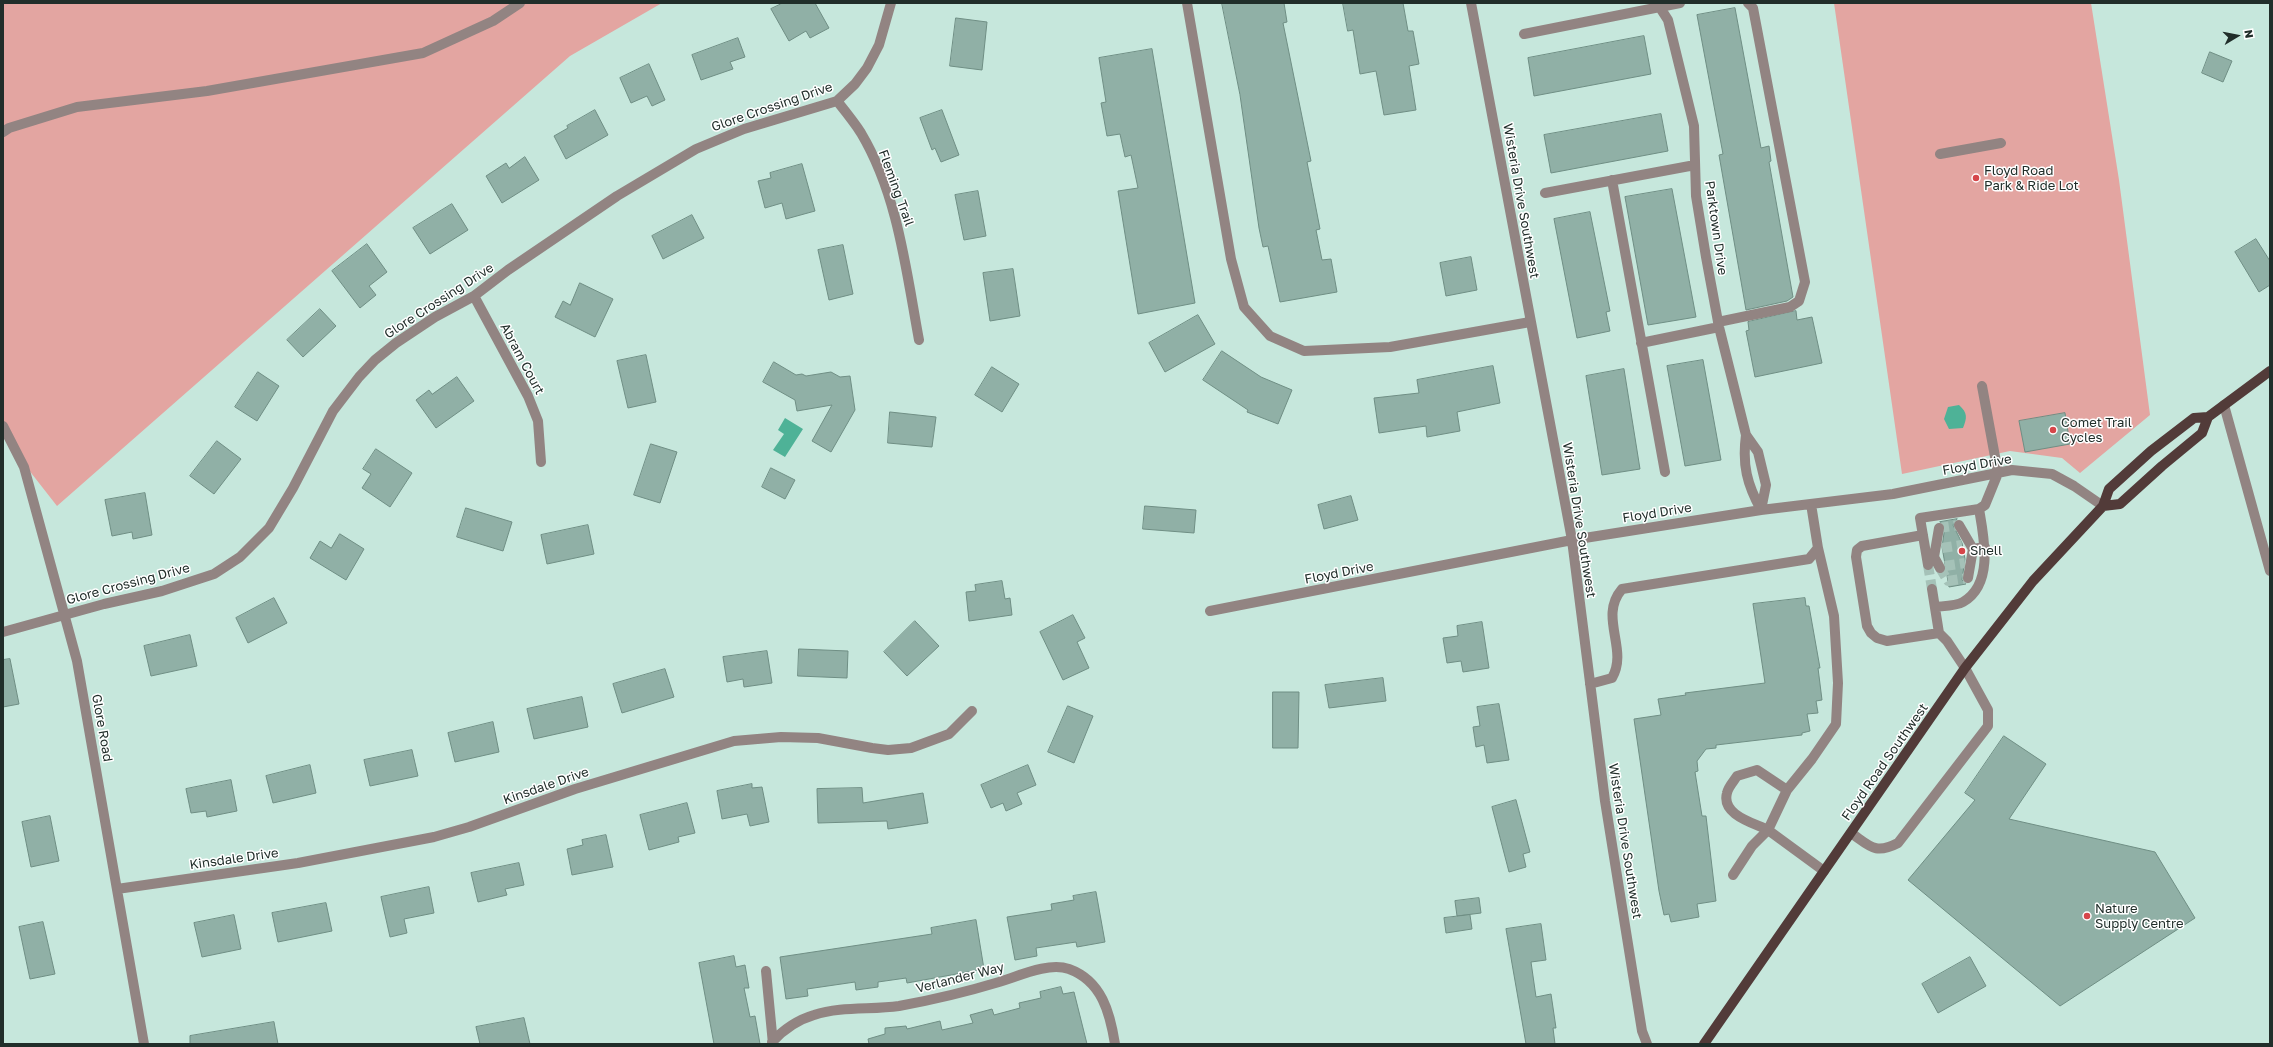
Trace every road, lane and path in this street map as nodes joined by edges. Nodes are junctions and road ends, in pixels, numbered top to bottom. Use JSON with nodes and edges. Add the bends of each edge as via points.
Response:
{"nodes":[{"id":1,"x":520,"y":3,"type":"edge"},
{"id":2,"x":892,"y":3,"type":"edge"},
{"id":3,"x":1186,"y":3,"type":"edge"},
{"id":4,"x":1471,"y":3,"type":"edge"},
{"id":5,"x":1680,"y":3,"type":"edge"},
{"id":6,"x":1748,"y":3,"type":"edge"},
{"id":7,"x":1658,"y":5,"type":"edge"},
{"id":8,"x":1524,"y":34,"type":"dead end"},
{"id":9,"x":837,"y":101,"type":"junction"},
{"id":10,"x":3,"y":132,"type":"edge"},
{"id":11,"x":2001,"y":143,"type":"dead end"},
{"id":12,"x":1940,"y":154,"type":"dead end"},
{"id":13,"x":1695,"y":165,"type":"junction"},
{"id":14,"x":1612,"y":180,"type":"junction"},
{"id":15,"x":1545,"y":193,"type":"dead end"},
{"id":16,"x":474,"y":296,"type":"junction"},
{"id":17,"x":1530,"y":322,"type":"junction"},
{"id":18,"x":1719,"y":324,"type":"junction"},
{"id":19,"x":919,"y":340,"type":"dead end"},
{"id":20,"x":1642,"y":343,"type":"junction"},
{"id":21,"x":2270,"y":371,"type":"edge"},
{"id":22,"x":1982,"y":386,"type":"dead end"},
{"id":23,"x":2224,"y":404,"type":"junction"},
{"id":24,"x":2208,"y":417,"type":"junction"},
{"id":25,"x":3,"y":426,"type":"edge"},
{"id":26,"x":1746,"y":435,"type":"junction"},
{"id":27,"x":541,"y":462,"type":"dead end"},
{"id":28,"x":1665,"y":472,"type":"dead end"},
{"id":29,"x":1998,"y":473,"type":"junction"},
{"id":30,"x":1811,"y":504,"type":"junction"},
{"id":31,"x":2103,"y":506,"type":"junction"},
{"id":32,"x":1761,"y":510,"type":"junction"},
{"id":33,"x":1979,"y":510,"type":"junction"},
{"id":34,"x":1959,"y":525,"type":"dead end"},
{"id":35,"x":1939,"y":528,"type":"dead end"},
{"id":36,"x":1923,"y":535,"type":"junction"},
{"id":37,"x":1572,"y":540,"type":"junction"},
{"id":38,"x":1962,"y":544,"type":"tunnel mouth"},
{"id":39,"x":1818,"y":548,"type":"junction"},
{"id":40,"x":1942,"y":548,"type":"tunnel mouth"},
{"id":41,"x":1985,"y":548,"type":"junction"},
{"id":42,"x":1973,"y":549,"type":"junction"},
{"id":43,"x":1929,"y":560,"type":"junction"},
{"id":44,"x":1965,"y":563,"type":"dead end"},
{"id":45,"x":1942,"y":567,"type":"tunnel mouth"},
{"id":46,"x":2270,"y":571,"type":"edge"},
{"id":47,"x":1968,"y":578,"type":"dead end"},
{"id":48,"x":1932,"y":588,"type":"tunnel mouth"},
{"id":49,"x":1935,"y":607,"type":"junction"},
{"id":50,"x":1210,"y":611,"type":"dead end"},
{"id":51,"x":63,"y":615,"type":"junction"},
{"id":52,"x":3,"y":632,"type":"edge"},
{"id":53,"x":1939,"y":633,"type":"junction"},
{"id":54,"x":1965,"y":668,"type":"junction"},
{"id":55,"x":1590,"y":684,"type":"junction"},
{"id":56,"x":972,"y":711,"type":"dead end"},
{"id":57,"x":1787,"y":790,"type":"junction"},
{"id":58,"x":1768,"y":830,"type":"junction"},
{"id":59,"x":1851,"y":833,"type":"junction"},
{"id":60,"x":1824,"y":871,"type":"junction"},
{"id":61,"x":1734,"y":875,"type":"dead end"},
{"id":62,"x":117,"y":889,"type":"junction"},
{"id":63,"x":766,"y":971,"type":"dead end"},
{"id":64,"x":773,"y":1043,"type":"edge"},
{"id":65,"x":144,"y":1044,"type":"edge"},
{"id":66,"x":1115,"y":1044,"type":"edge"},
{"id":67,"x":1647,"y":1044,"type":"edge"},
{"id":68,"x":1704,"y":1044,"type":"edge"}],
"edges":[{"from":1,"to":10,"type":"street","via":[[493,22],[423,53],[207,91],[77,107]]},
{"from":2,"to":9,"type":"street","name":"Glore Crossing Drive","via":[[879,45],[867,68]]},
{"from":3,"to":17,"type":"street","via":[[1231,259],[1244,307],[1270,336],[1304,351],[1390,347]]},
{"from":4,"to":17,"type":"street","name":"Wisteria Drive Southwest"},
{"from":5,"to":7,"type":"street"},
{"from":6,"to":18,"type":"street","via":[[1753,8],[1805,282],[1799,302],[1790,307]]},
{"from":7,"to":8,"type":"street"},
{"from":7,"to":13,"type":"street","name":"Parktown Drive","via":[[1668,20],[1694,126]]},
{"from":9,"to":16,"type":"street","name":"Glore Crossing Drive","via":[[751,127],[696,149],[617,196]]},
{"from":9,"to":19,"type":"street","name":"Fleming Trail","via":[[861,133],[898,224]]},
{"from":11,"to":12,"type":"street"},
{"from":13,"to":14,"type":"street"},
{"from":13,"to":18,"type":"street","name":"Parktown Drive","via":[[1696,196]]},
{"from":14,"to":15,"type":"street"},
{"from":14,"to":20,"type":"street"},
{"from":16,"to":27,"type":"street","name":"Abram Court","via":[[528,396],[538,421]]},
{"from":16,"to":51,"type":"street","name":"Glore Crossing Drive","via":[[435,317],[396,343],[359,377],[333,411],[294,488],[269,528],[240,557],[214,574],[162,591]]},
{"from":17,"to":37,"type":"street","name":"Wisteria Drive Southwest"},
{"from":18,"to":20,"type":"street"},
{"from":18,"to":26,"type":"street","name":"Parktown Drive"},
{"from":20,"to":28,"type":"street"},
{"from":21,"to":23,"type":"main road","name":"Floyd Road Southwest"},
{"from":22,"to":29,"type":"street"},
{"from":23,"to":24,"type":"main road","name":"Floyd Road Southwest"},
{"from":23,"to":46,"type":"street"},
{"from":24,"to":31,"type":"main road","name":"Floyd Road Southwest","via":[[2202,433],[2120,504]]},
{"from":24,"to":31,"type":"main road","name":"Floyd Road Southwest","via":[[2194,418],[2151,451],[2109,489]]},
{"from":25,"to":51,"type":"street","name":"Glore Road","via":[[24,467]]},
{"from":26,"to":32,"type":"street","name":"Parktown Drive","via":[[1743,456],[1750,489]]},
{"from":26,"to":32,"type":"street","name":"Parktown Drive","via":[[1758,452],[1766,485]]},
{"from":29,"to":30,"type":"street","name":"Floyd Drive","via":[[1893,494]]},
{"from":29,"to":31,"type":"street","name":"Floyd Drive","via":[[2012,470],[2052,474]]},
{"from":29,"to":33,"type":"street","via":[[1984,505]]},
{"from":30,"to":32,"type":"street","name":"Floyd Drive"},
{"from":30,"to":39,"type":"street"},
{"from":31,"to":54,"type":"main road","name":"Floyd Road Southwest","via":[[2033,581]]},
{"from":32,"to":37,"type":"street","name":"Floyd Drive"},
{"from":33,"to":36,"type":"street","via":[[1920,518]]},
{"from":33,"to":41,"type":"street"},
{"from":34,"to":42,"type":"street"},
{"from":35,"to":43,"type":"street"},
{"from":36,"to":43,"type":"street"},
{"from":36,"to":53,"type":"street","via":[[1862,546],[1857,550],[1867,626],[1877,638],[1887,641]]},
{"from":37,"to":50,"type":"street","name":"Floyd Drive"},
{"from":37,"to":55,"type":"street","name":"Wisteria Drive Southwest"},
{"from":38,"to":42,"type":"street"},
{"from":39,"to":55,"type":"street","via":[[1809,559],[1796,562],[1622,589],[1614,598],[1612,615],[1618,669],[1612,678]]},
{"from":39,"to":57,"type":"street","via":[[1834,616],[1838,683],[1836,724]]},
{"from":40,"to":43,"type":"street"},
{"from":41,"to":42,"type":"street"},
{"from":41,"to":49,"type":"street","via":[[1980,584],[1963,602]]},
{"from":42,"to":44,"type":"street"},
{"from":42,"to":47,"type":"street"},
{"from":43,"to":45,"type":"street"},
{"from":48,"to":49,"type":"street"},
{"from":49,"to":53,"type":"street"},
{"from":51,"to":52,"type":"street","name":"Glore Crossing Drive"},
{"from":51,"to":62,"type":"street","name":"Glore Road","via":[[77,661]]},
{"from":53,"to":54,"type":"street"},
{"from":54,"to":59,"type":"main road","name":"Floyd Road Southwest"},
{"from":54,"to":59,"type":"street","via":[[1988,710],[1986,731],[1898,843],[1882,850],[1874,849]]},
{"from":55,"to":67,"type":"street","name":"Wisteria Drive Southwest","via":[[1605,801],[1642,1031]]},
{"from":56,"to":62,"type":"street","name":"Kinsdale Drive","via":[[949,734],[911,748],[878,749],[818,738],[781,737],[734,741],[575,789],[434,837],[298,863]]},
{"from":57,"to":58,"type":"street"},
{"from":57,"to":58,"type":"street","via":[[1757,770],[1737,776],[1727,793],[1729,806],[1740,818]]},
{"from":58,"to":60,"type":"street"},
{"from":58,"to":61,"type":"street","via":[[1752,846]]},
{"from":59,"to":60,"type":"main road","name":"Floyd Road Southwest"},
{"from":60,"to":68,"type":"main road","name":"Floyd Road Southwest"},
{"from":62,"to":65,"type":"street","name":"Glore Road"},
{"from":63,"to":64,"type":"street"},
{"from":64,"to":66,"type":"street","name":"Verlander Way","via":[[795,1022],[815,1014],[898,1006],[978,989],[1047,968],[1068,968],[1094,984],[1111,1017]]}]}
